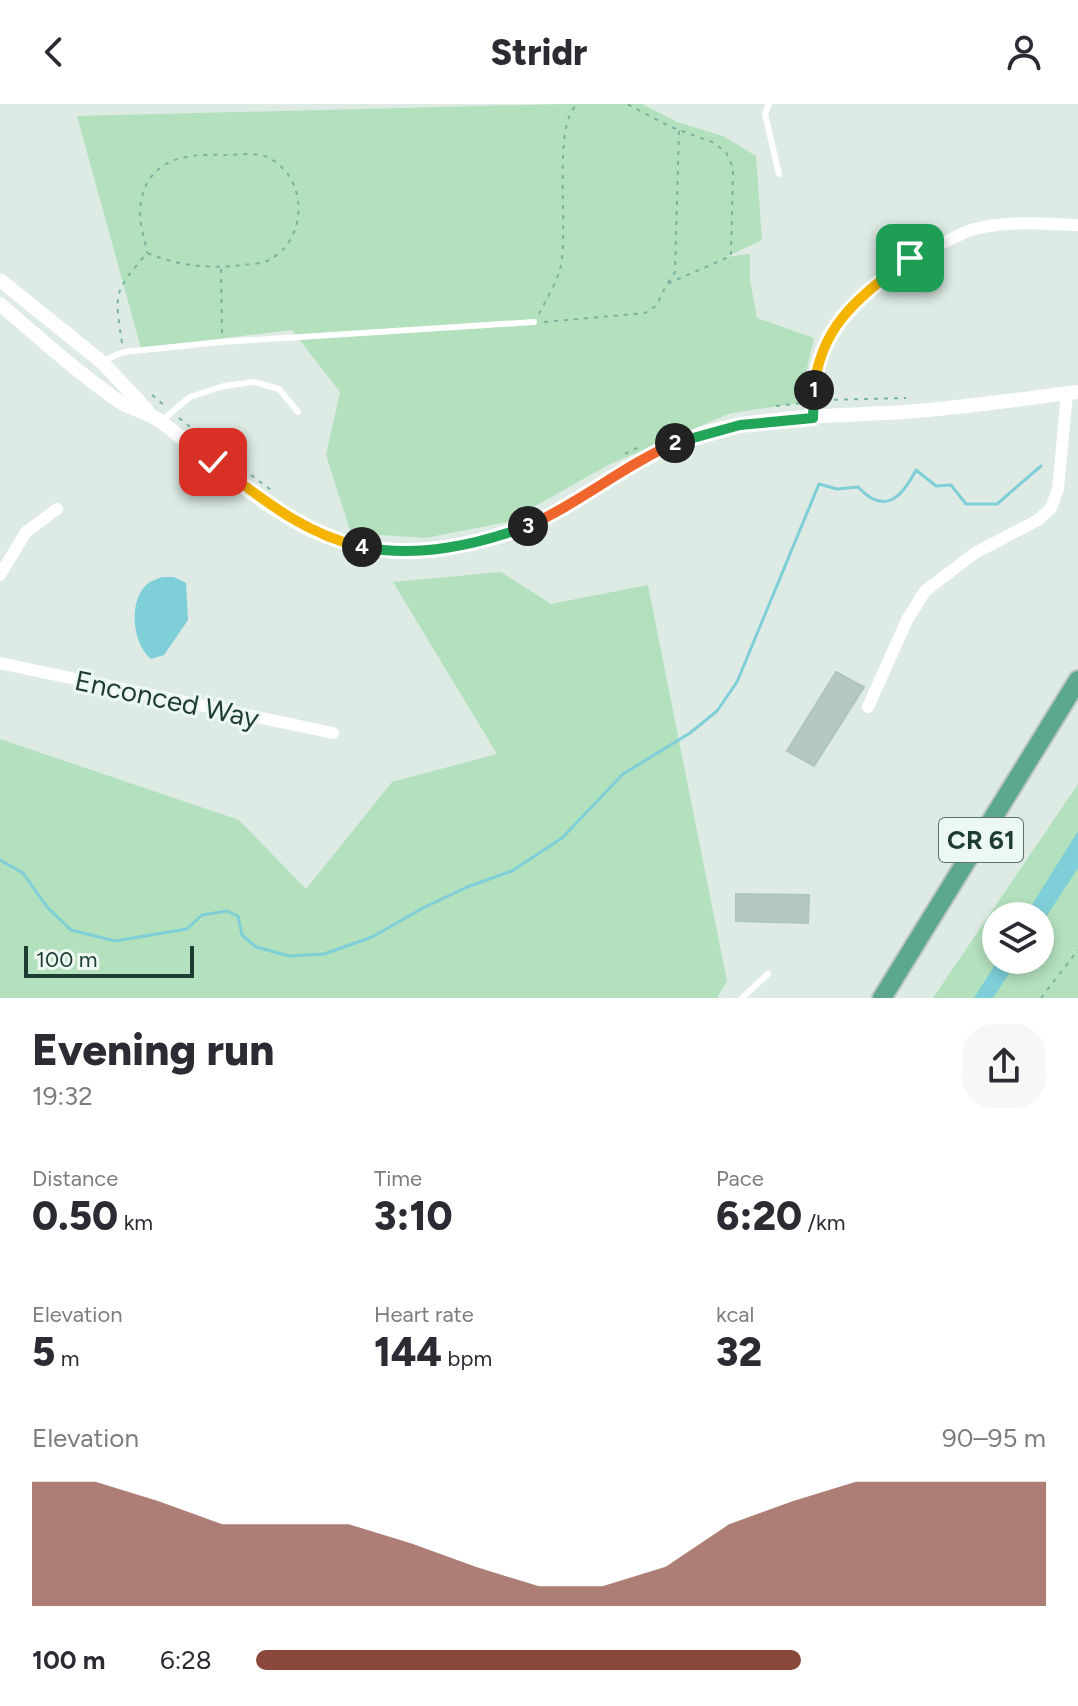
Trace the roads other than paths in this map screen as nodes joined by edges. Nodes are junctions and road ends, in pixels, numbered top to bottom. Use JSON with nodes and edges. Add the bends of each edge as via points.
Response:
{"nodes":[{"id":1,"x":769,"y":104,"type":"edge"},
{"id":2,"x":779,"y":174,"type":"dead end"},
{"id":3,"x":1078,"y":225,"type":"edge"},
{"id":4,"x":0,"y":280,"type":"edge"},
{"id":5,"x":0,"y":304,"type":"edge"},
{"id":6,"x":534,"y":322,"type":"road end"},
{"id":7,"x":103,"y":363,"type":"junction"},
{"id":8,"x":1072,"y":393,"type":"edge"},
{"id":9,"x":298,"y":412,"type":"dead end"},
{"id":10,"x":155,"y":418,"type":"junction"},
{"id":11,"x":813,"y":418,"type":"junction"},
{"id":12,"x":57,"y":509,"type":"dead end"},
{"id":13,"x":5,"y":555,"type":"edge"},
{"id":14,"x":0,"y":575,"type":"edge"},
{"id":15,"x":0,"y":663,"type":"edge"},
{"id":16,"x":1078,"y":680,"type":"edge"},
{"id":17,"x":868,"y":707,"type":"dead end"},
{"id":18,"x":333,"y":733,"type":"dead end"},
{"id":19,"x":768,"y":974,"type":"dead end"},
{"id":20,"x":742,"y":998,"type":"edge"},
{"id":21,"x":882,"y":998,"type":"edge"}],
"edges":[{"from":1,"to":2,"type":"lane","via":[[765,114]]},
{"from":3,"to":11,"type":"street","via":[[974,229],[910,258],[861,296],[833,328],[816,370]]},
{"from":4,"to":7,"type":"street"},
{"from":5,"to":10,"type":"street","via":[[120,402]]},
{"from":6,"to":7,"type":"lane","via":[[222,342],[124,352]]},
{"from":7,"to":10,"type":"street"},
{"from":8,"to":11,"type":"street"},
{"from":8,"to":17,"type":"street","via":[[1051,508],[975,553],[925,591]]},
{"from":9,"to":10,"type":"lane","via":[[279,389],[254,382],[207,390]]},
{"from":10,"to":11,"type":"street","via":[[299,524],[346,543],[408,551],[477,542],[529,526],[684,439],[740,425]]},
{"from":12,"to":13,"type":"street"},
{"from":13,"to":14,"type":"street"},
{"from":15,"to":18,"type":"street","name":"Enconced Way"},
{"from":16,"to":21,"type":"main road","number":"CR 61"},
{"from":19,"to":20,"type":"lane"}]}
